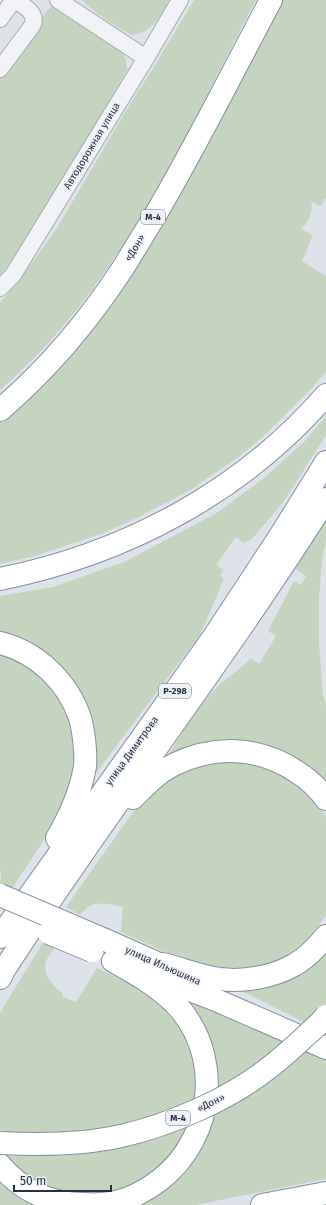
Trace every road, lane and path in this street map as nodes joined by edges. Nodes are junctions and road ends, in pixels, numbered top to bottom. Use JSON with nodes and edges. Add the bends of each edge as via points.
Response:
{"nodes":[{"id":1,"x":58,"y":0,"type":"edge"},
{"id":2,"x":180,"y":0,"type":"edge"},
{"id":3,"x":271,"y":0,"type":"edge"},
{"id":4,"x":7,"y":3,"type":"edge"},
{"id":5,"x":0,"y":19,"type":"edge"},
{"id":6,"x":0,"y":58,"type":"edge"},
{"id":7,"x":146,"y":58,"type":"junction"},
{"id":8,"x":0,"y":68,"type":"edge"},
{"id":9,"x":0,"y":288,"type":"edge"},
{"id":10,"x":326,"y":395,"type":"edge"},
{"id":11,"x":0,"y":410,"type":"edge"},
{"id":12,"x":326,"y":462,"type":"edge"},
{"id":13,"x":326,"y":499,"type":"edge"},
{"id":14,"x":0,"y":579,"type":"edge"},
{"id":15,"x":0,"y":643,"type":"edge"},
{"id":16,"x":326,"y":799,"type":"edge"},
{"id":17,"x":0,"y":895,"type":"edge"},
{"id":18,"x":31,"y":910,"type":"junction"},
{"id":19,"x":0,"y":912,"type":"edge"},
{"id":20,"x":0,"y":936,"type":"edge"},
{"id":21,"x":326,"y":936,"type":"edge"},
{"id":22,"x":98,"y":945,"type":"junction"},
{"id":23,"x":113,"y":961,"type":"junction"},
{"id":24,"x":160,"y":964,"type":"junction"},
{"id":25,"x":2,"y":974,"type":"edge"},
{"id":26,"x":326,"y":1016,"type":"edge"},
{"id":27,"x":326,"y":1039,"type":"edge"},
{"id":28,"x":326,"y":1048,"type":"edge"},
{"id":29,"x":0,"y":1143,"type":"edge"},
{"id":30,"x":0,"y":1165,"type":"edge"},
{"id":31,"x":326,"y":1193,"type":"edge"},
{"id":32,"x":262,"y":1205,"type":"edge"}],
"edges":[{"from":1,"to":7,"type":"lane"},
{"from":2,"to":7,"type":"lane","name":"Автодорожная улица"},
{"from":3,"to":11,"type":"highway","name":"«Дон»","number":"М-4","via":[[170,190],[124,267],[82,325],[54,357]]},
{"from":4,"to":5,"type":"lane"},
{"from":4,"to":6,"type":"lane","via":[[22,14],[24,24]]},
{"from":4,"to":8,"type":"lane","via":[[30,12],[34,21]]},
{"from":7,"to":9,"type":"lane","name":"Автодорожная улица","via":[[13,275]]},
{"from":10,"to":14,"type":"highway","via":[[295,428],[254,463],[231,481],[183,511],[87,556]]},
{"from":12,"to":18,"type":"highway","name":"улица Димитрова","number":"Р-298","via":[[213,638]]},
{"from":13,"to":18,"type":"highway","name":"улица Димитрова","via":[[236,636]]},
{"from":15,"to":18,"type":"highway","via":[[24,652],[50,671],[60,682],[80,718],[85,749],[85,765],[79,789],[65,824],[44,861]]},
{"from":16,"to":18,"type":"highway","via":[[296,771],[259,754],[227,751],[184,760],[157,775],[132,799]]},
{"from":17,"to":22,"type":"highway","name":"улица Ильюшина","bridge":true},
{"from":18,"to":20,"type":"highway","name":"улица Димитрова","number":"Р-298"},
{"from":18,"to":25,"type":"highway","name":"улица Димитрова"},
{"from":19,"to":22,"type":"highway","name":"улица Ильюшина","bridge":true},
{"from":21,"to":24,"type":"highway","via":[[295,965],[243,980],[221,979]]},
{"from":22,"to":23,"type":"highway","name":"улица Ильюшина"},
{"from":22,"to":24,"type":"highway","name":"улица Ильюшина"},
{"from":23,"to":28,"type":"highway","name":"улица Ильюшина","via":[[209,997]]},
{"from":23,"to":30,"type":"highway","via":[[151,983],[168,997],[181,1010],[198,1038],[207,1075],[207,1091],[195,1138],[171,1171],[157,1183],[123,1200],[99,1204],[75,1204],[47,1198],[24,1188]]},
{"from":24,"to":27,"type":"highway","name":"улица Ильюшина"},
{"from":26,"to":29,"type":"highway","name":"«Дон»","number":"М-4","bridge":true,"via":[[269,1068],[242,1086],[216,1102],[157,1126],[90,1141],[56,1144]]},
{"from":31,"to":32,"type":"highway"}]}
